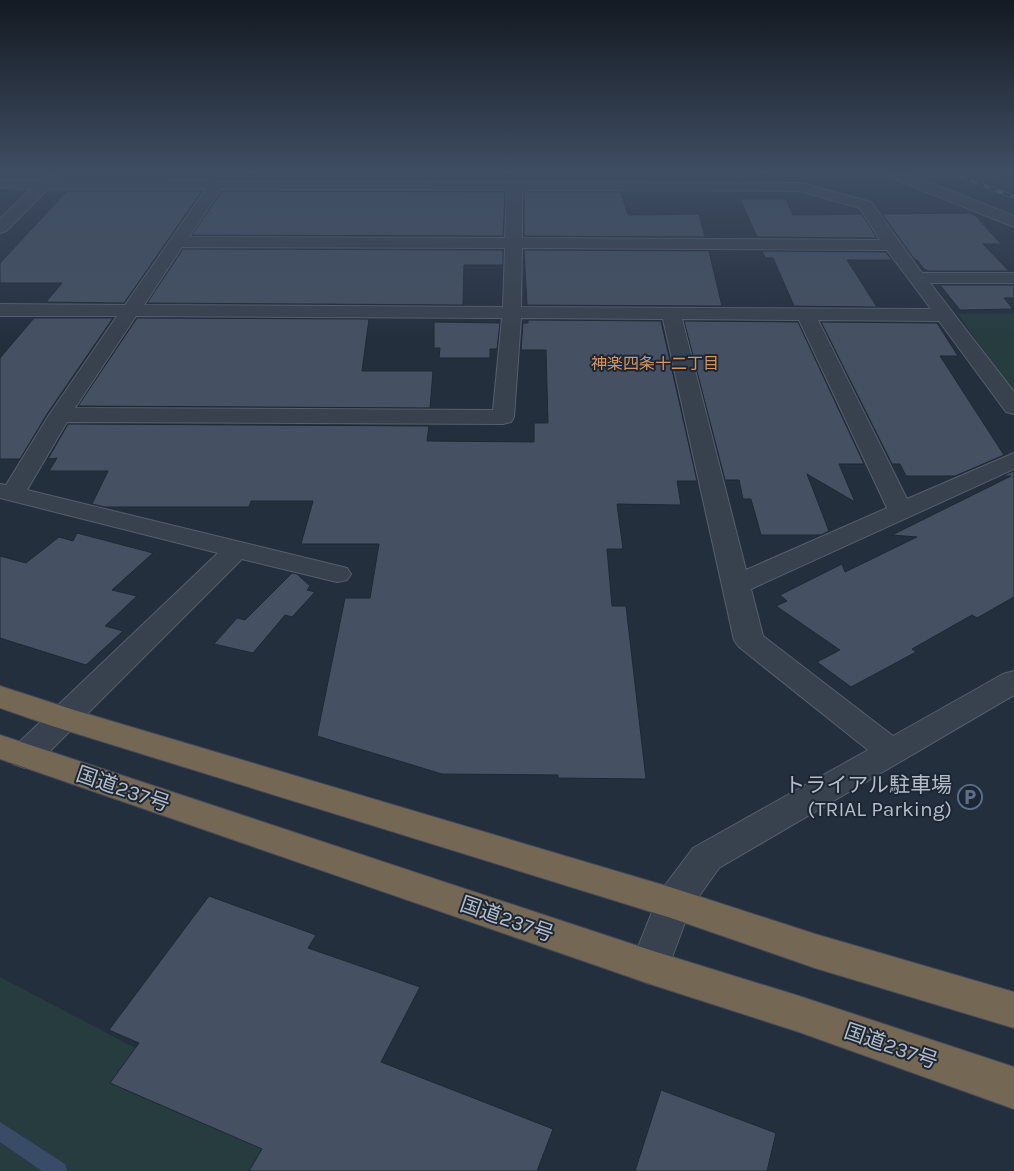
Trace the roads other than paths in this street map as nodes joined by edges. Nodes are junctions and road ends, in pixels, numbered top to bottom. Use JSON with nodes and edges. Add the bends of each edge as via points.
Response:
{"nodes":[{"id":1,"x":188,"y":228,"type":"edge"},
{"id":2,"x":514,"y":228,"type":"edge"},
{"id":3,"x":881,"y":228,"type":"edge"},
{"id":4,"x":178,"y":242,"type":"junction"},
{"id":5,"x":513,"y":244,"type":"junction"},
{"id":6,"x":892,"y":245,"type":"junction"},
{"id":7,"x":918,"y":278,"type":"junction"},
{"id":8,"x":1014,"y":278,"type":"edge"},
{"id":9,"x":0,"y":310,"type":"edge"},
{"id":10,"x":132,"y":310,"type":"junction"},
{"id":11,"x":512,"y":312,"type":"junction"},
{"id":12,"x":670,"y":313,"type":"junction"},
{"id":13,"x":806,"y":314,"type":"junction"},
{"id":14,"x":944,"y":315,"type":"junction"},
{"id":15,"x":1014,"y":407,"type":"edge"},
{"id":16,"x":60,"y":415,"type":"junction"},
{"id":17,"x":1014,"y":460,"type":"edge"},
{"id":18,"x":6,"y":492,"type":"edge"},
{"id":19,"x":901,"y":512,"type":"junction"},
{"id":20,"x":236,"y":549,"type":"junction"},
{"id":21,"x":337,"y":574,"type":"dead end"},
{"id":22,"x":736,"y":585,"type":"junction"},
{"id":23,"x":1014,"y":681,"type":"edge"},
{"id":24,"x":0,"y":696,"type":"edge"},
{"id":25,"x":63,"y":718,"type":"junction"},
{"id":26,"x":891,"y":751,"type":"junction"},
{"id":27,"x":13,"y":752,"type":"edge"},
{"id":28,"x":673,"y":903,"type":"junction"},
{"id":29,"x":650,"y":967,"type":"junction"},
{"id":30,"x":1014,"y":1010,"type":"edge"},
{"id":31,"x":1014,"y":1088,"type":"edge"}],
"edges":[{"from":1,"to":4,"type":"street"},
{"from":2,"to":5,"type":"street"},
{"from":3,"to":6,"type":"street"},
{"from":4,"to":5,"type":"street"},
{"from":4,"to":10,"type":"street"},
{"from":5,"to":6,"type":"street"},
{"from":5,"to":11,"type":"street"},
{"from":6,"to":7,"type":"street"},
{"from":7,"to":8,"type":"street"},
{"from":7,"to":14,"type":"street"},
{"from":9,"to":10,"type":"street"},
{"from":10,"to":11,"type":"street"},
{"from":10,"to":16,"type":"street"},
{"from":11,"to":12,"type":"street"},
{"from":11,"to":16,"type":"street","via":[[504,417]]},
{"from":12,"to":13,"type":"street"},
{"from":12,"to":22,"type":"street"},
{"from":13,"to":14,"type":"street"},
{"from":13,"to":19,"type":"street"},
{"from":14,"to":15,"type":"street"},
{"from":16,"to":18,"type":"street"},
{"from":17,"to":19,"type":"street"},
{"from":18,"to":20,"type":"street"},
{"from":19,"to":22,"type":"street"},
{"from":20,"to":21,"type":"street"},
{"from":20,"to":25,"type":"street"},
{"from":22,"to":26,"type":"street","via":[[749,640]]},
{"from":23,"to":26,"type":"street"},
{"from":24,"to":25,"type":"highway"},
{"from":25,"to":27,"type":"street"},
{"from":25,"to":28,"type":"highway"},
{"from":26,"to":28,"type":"street","via":[[706,858]]},
{"from":27,"to":29,"type":"highway","name":"国道237号"},
{"from":28,"to":29,"type":"street"},
{"from":28,"to":30,"type":"highway","via":[[815,951]]},
{"from":29,"to":31,"type":"highway","name":"国道237号"}]}
